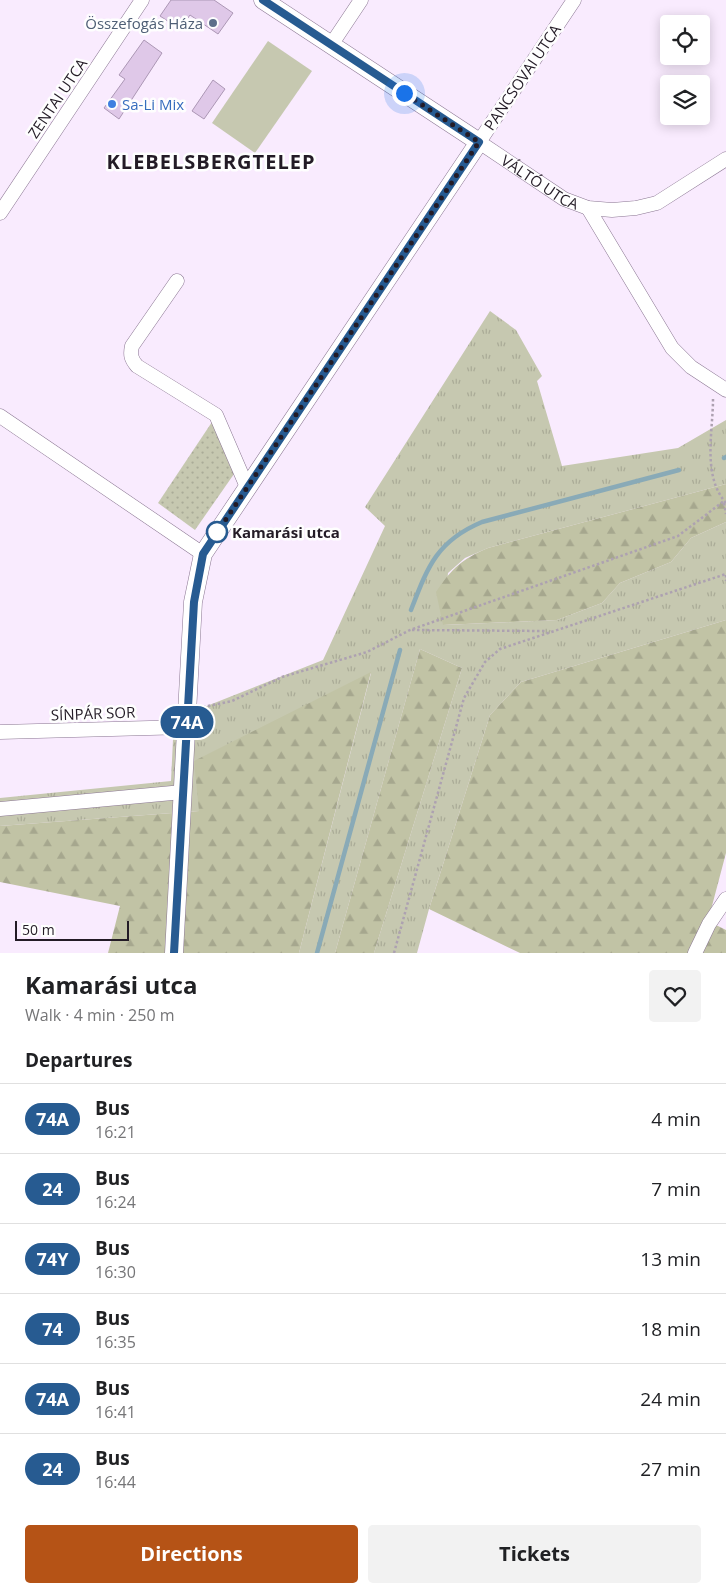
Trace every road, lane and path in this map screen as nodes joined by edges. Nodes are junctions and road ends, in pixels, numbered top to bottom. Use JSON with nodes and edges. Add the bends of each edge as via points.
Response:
{"nodes":[{"id":1,"x":142,"y":0,"type":"edge"},
{"id":2,"x":263,"y":0,"type":"edge"},
{"id":3,"x":361,"y":0,"type":"edge"},
{"id":4,"x":574,"y":0,"type":"edge"},
{"id":5,"x":331,"y":45,"type":"junction"},
{"id":6,"x":479,"y":142,"type":"junction"},
{"id":7,"x":726,"y":159,"type":"edge"},
{"id":8,"x":588,"y":208,"type":"junction"},
{"id":9,"x":0,"y":213,"type":"edge"},
{"id":10,"x":177,"y":281,"type":"dead end"},
{"id":11,"x":714,"y":383,"type":"junction"},
{"id":12,"x":726,"y":390,"type":"edge"},
{"id":13,"x":0,"y":416,"type":"edge"},
{"id":14,"x":247,"y":487,"type":"junction"},
{"id":15,"x":725,"y":502,"type":"edge"},
{"id":16,"x":726,"y":514,"type":"edge"},
{"id":17,"x":203,"y":554,"type":"junction"},
{"id":18,"x":726,"y":574,"type":"edge"},
{"id":19,"x":726,"y":581,"type":"edge"},
{"id":20,"x":410,"y":630,"type":"junction"},
{"id":21,"x":550,"y":631,"type":"junction"},
{"id":22,"x":188,"y":719,"type":"junction"},
{"id":23,"x":0,"y":732,"type":"edge"},
{"id":24,"x":183,"y":792,"type":"junction"},
{"id":25,"x":0,"y":809,"type":"edge"},
{"id":26,"x":726,"y":900,"type":"edge"},
{"id":27,"x":174,"y":953,"type":"edge"},
{"id":28,"x":394,"y":953,"type":"edge"},
{"id":29,"x":695,"y":953,"type":"edge"}],
"edges":[{"from":1,"to":9,"type":"street","name":"ZENTAI UTCA"},
{"from":2,"to":5,"type":"street","name":"VÁLTÓ UTCA"},
{"from":3,"to":5,"type":"street"},
{"from":4,"to":6,"type":"street","name":"PANCSOVAI UTCA"},
{"from":5,"to":6,"type":"street","name":"VÁLTÓ UTCA"},
{"from":6,"to":8,"type":"street","name":"VÁLTÓ UTCA","via":[[564,199]]},
{"from":6,"to":14,"type":"street","name":"PANCSOVAI UTCA"},
{"from":7,"to":8,"type":"street","via":[[657,203],[612,210]]},
{"from":8,"to":11,"type":"street","name":"VÁLTÓ UTCA","via":[[672,348]]},
{"from":10,"to":14,"type":"street","via":[[132,346],[132,360],[216,415]]},
{"from":11,"to":12,"type":"street","name":"VÁLTÓ UTCA"},
{"from":11,"to":15,"type":"path","via":[[710,456],[716,486]]},
{"from":13,"to":17,"type":"street"},
{"from":14,"to":17,"type":"street","name":"PANCSOVAI UTCA"},
{"from":15,"to":16,"type":"path"},
{"from":15,"to":20,"type":"path","via":[[678,536]]},
{"from":17,"to":22,"type":"street","name":"PANCSOVAI UTCA","via":[[194,602]]},
{"from":18,"to":19,"type":"path"},
{"from":18,"to":21,"type":"path"},
{"from":20,"to":21,"type":"path"},
{"from":20,"to":22,"type":"path","via":[[367,652],[282,677]]},
{"from":21,"to":28,"type":"path","via":[[500,649],[484,662],[473,679],[464,698]]},
{"from":22,"to":23,"type":"street","name":"SÍNPÁR SOR"},
{"from":22,"to":24,"type":"street","name":"PANCSOVAI UTCA"},
{"from":24,"to":25,"type":"street"},
{"from":24,"to":27,"type":"street","name":"PANCSOVAI UTCA"},
{"from":26,"to":29,"type":"street","via":[[709,924]]}]}
